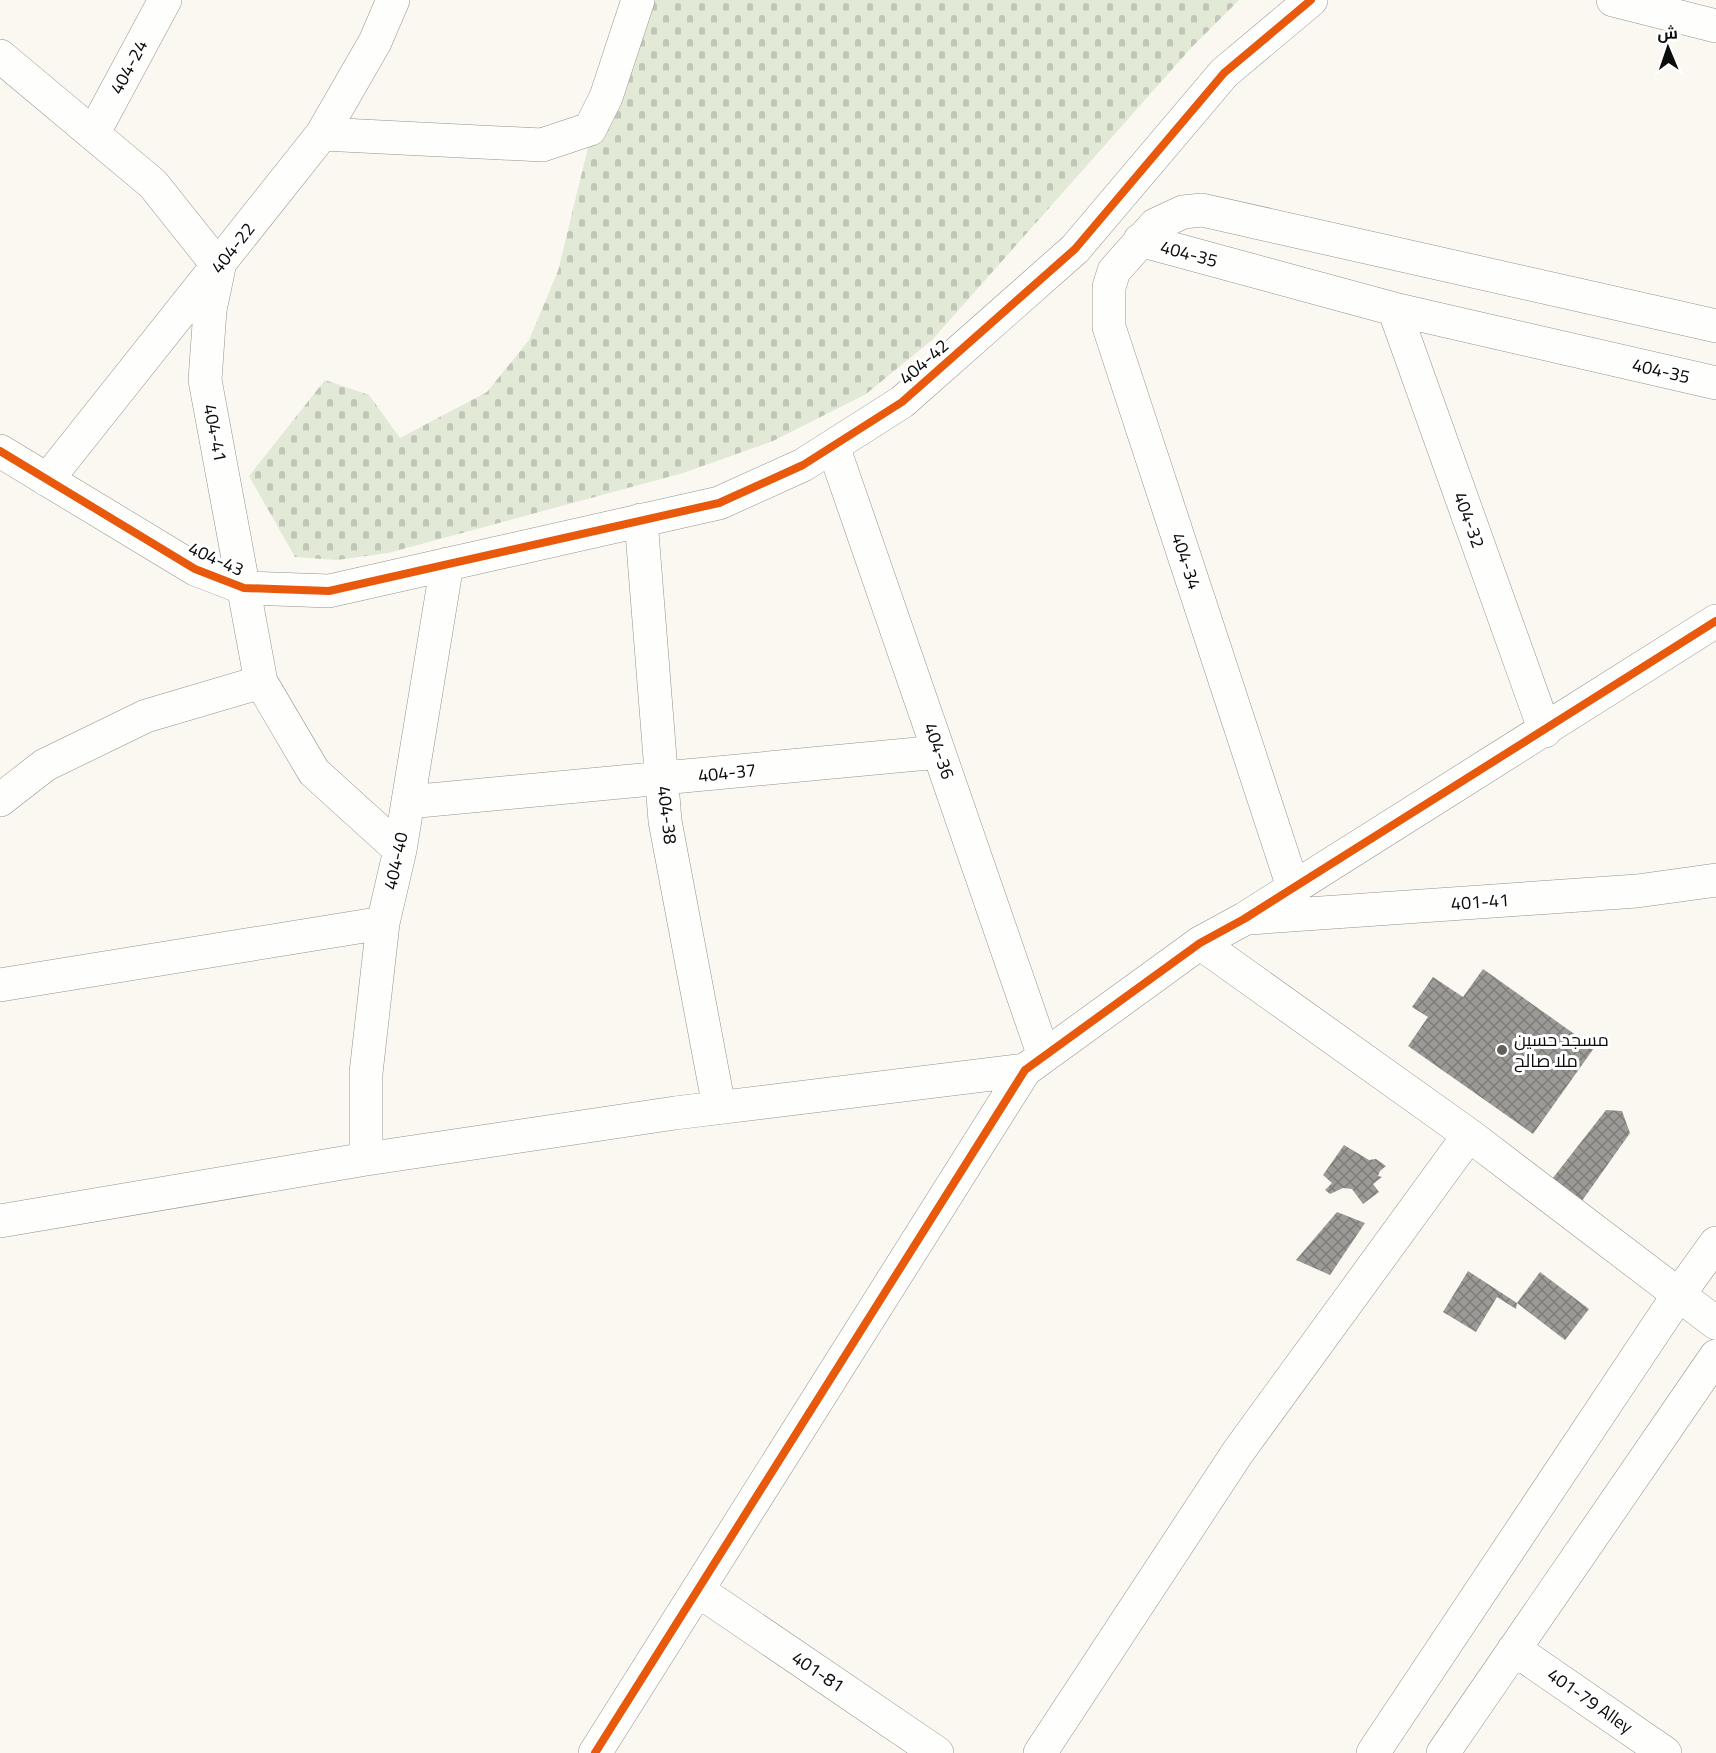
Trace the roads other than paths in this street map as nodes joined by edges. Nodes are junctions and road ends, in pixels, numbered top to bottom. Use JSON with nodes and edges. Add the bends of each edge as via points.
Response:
{"nodes":[{"id":1,"x":165,"y":0,"type":"edge"},
{"id":2,"x":393,"y":0,"type":"edge"},
{"id":3,"x":638,"y":0,"type":"edge"},
{"id":4,"x":1311,"y":0,"type":"edge"},
{"id":5,"x":1613,"y":0,"type":"edge"},
{"id":6,"x":1716,"y":26,"type":"edge"},
{"id":7,"x":0,"y":56,"type":"edge"},
{"id":8,"x":93,"y":134,"type":"junction"},
{"id":9,"x":322,"y":134,"type":"junction"},
{"id":10,"x":1140,"y":240,"type":"junction"},
{"id":11,"x":219,"y":267,"type":"junction"},
{"id":12,"x":1394,"y":309,"type":"junction"},
{"id":13,"x":1716,"y":326,"type":"edge"},
{"id":14,"x":1716,"y":383,"type":"edge"},
{"id":15,"x":833,"y":446,"type":"junction"},
{"id":16,"x":17,"y":470,"type":"edge"},
{"id":17,"x":641,"y":520,"type":"junction"},
{"id":18,"x":447,"y":564,"type":"junction"},
{"id":19,"x":244,"y":588,"type":"junction"},
{"id":20,"x":1716,"y":621,"type":"edge"},
{"id":21,"x":261,"y":682,"type":"junction"},
{"id":22,"x":1545,"y":731,"type":"junction"},
{"id":23,"x":939,"y":752,"type":"junction"},
{"id":24,"x":662,"y":780,"type":"junction"},
{"id":25,"x":0,"y":800,"type":"edge"},
{"id":26,"x":408,"y":802,"type":"junction"},
{"id":27,"x":400,"y":850,"type":"junction"},
{"id":28,"x":1716,"y":880,"type":"edge"},
{"id":29,"x":1293,"y":887,"type":"junction"},
{"id":30,"x":1244,"y":919,"type":"junction"},
{"id":31,"x":383,"y":923,"type":"junction"},
{"id":32,"x":1200,"y":943,"type":"junction"},
{"id":33,"x":0,"y":985,"type":"edge"},
{"id":34,"x":1035,"y":1063,"type":"junction"},
{"id":35,"x":719,"y":1107,"type":"junction"},
{"id":36,"x":1469,"y":1135,"type":"junction"},
{"id":37,"x":366,"y":1159,"type":"junction"},
{"id":38,"x":0,"y":1221,"type":"edge"},
{"id":39,"x":1716,"y":1243,"type":"edge"},
{"id":40,"x":1679,"y":1294,"type":"junction"},
{"id":41,"x":1716,"y":1323,"type":"edge"},
{"id":42,"x":1716,"y":1356,"type":"edge"},
{"id":43,"x":699,"y":1592,"type":"junction"},
{"id":44,"x":1514,"y":1649,"type":"junction"},
{"id":45,"x":595,"y":1753,"type":"edge"},
{"id":46,"x":937,"y":1753,"type":"edge"},
{"id":47,"x":1040,"y":1753,"type":"edge"},
{"id":48,"x":1373,"y":1753,"type":"edge"},
{"id":49,"x":1443,"y":1753,"type":"edge"},
{"id":50,"x":1665,"y":1753,"type":"edge"}],
"edges":[{"from":1,"to":8,"type":"street","name":"404-24"},
{"from":2,"to":9,"type":"street","name":"404-22","via":[[375,42]]},
{"from":3,"to":9,"type":"street","via":[[610,87],[590,129],[542,145]]},
{"from":4,"to":15,"type":"street","name":"404-42","via":[[1224,73],[1075,249],[902,402]]},
{"from":5,"to":6,"type":"street"},
{"from":7,"to":8,"type":"street"},
{"from":8,"to":11,"type":"street","via":[[153,184]]},
{"from":9,"to":11,"type":"street","name":"404-22"},
{"from":10,"to":12,"type":"street","name":"404-35"},
{"from":10,"to":13,"type":"street","name":"404-35","via":[[1168,217],[1202,210]]},
{"from":10,"to":29,"type":"street","name":"404-34","via":[[1114,272],[1109,287],[1109,327]]},
{"from":11,"to":16,"type":"street","name":"404-22"},
{"from":11,"to":19,"type":"street","name":"404-41","via":[[210,310],[205,380]]},
{"from":12,"to":14,"type":"street","name":"404-35"},
{"from":12,"to":22,"type":"street","name":"404-32"},
{"from":15,"to":17,"type":"street","name":"404-42","via":[[803,465],[719,503]]},
{"from":15,"to":23,"type":"street","name":"404-36"},
{"from":16,"to":19,"type":"street","name":"404-43","via":[[195,569]]},
{"from":17,"to":18,"type":"street","name":"404-42"},
{"from":17,"to":24,"type":"street","name":"404-38"},
{"from":18,"to":19,"type":"street","name":"404-43","via":[[329,591]]},
{"from":18,"to":26,"type":"street","name":"404-40"},
{"from":19,"to":21,"type":"street","name":"404-41"},
{"from":20,"to":22,"type":"street"},
{"from":21,"to":25,"type":"street","via":[[146,716],[45,765]]},
{"from":21,"to":27,"type":"street","name":"404-41","via":[[314,772]]},
{"from":22,"to":29,"type":"street"},
{"from":23,"to":24,"type":"street","name":"404-37"},
{"from":23,"to":34,"type":"street","name":"404-36"},
{"from":24,"to":26,"type":"street","name":"404-37"},
{"from":24,"to":35,"type":"street","name":"404-38","via":[[665,820]]},
{"from":26,"to":27,"type":"street","name":"404-40"},
{"from":27,"to":31,"type":"street","name":"404-40"},
{"from":28,"to":30,"type":"street","name":"401-41","via":[[1637,891]]},
{"from":29,"to":30,"type":"street"},
{"from":30,"to":32,"type":"street"},
{"from":31,"to":33,"type":"street"},
{"from":31,"to":37,"type":"street","name":"404-40","via":[[366,1073]]},
{"from":32,"to":34,"type":"street"},
{"from":32,"to":36,"type":"street"},
{"from":34,"to":35,"type":"street"},
{"from":34,"to":43,"type":"street"},
{"from":35,"to":37,"type":"street"},
{"from":36,"to":40,"type":"street"},
{"from":36,"to":47,"type":"street","via":[[1238,1452]]},
{"from":37,"to":38,"type":"street"},
{"from":39,"to":40,"type":"street"},
{"from":40,"to":41,"type":"street"},
{"from":40,"to":48,"type":"street"},
{"from":42,"to":44,"type":"street"},
{"from":43,"to":45,"type":"street"},
{"from":43,"to":46,"type":"street","name":"401-81"},
{"from":44,"to":49,"type":"street"},
{"from":44,"to":50,"type":"street","name":"401-79 Alley"}]}
